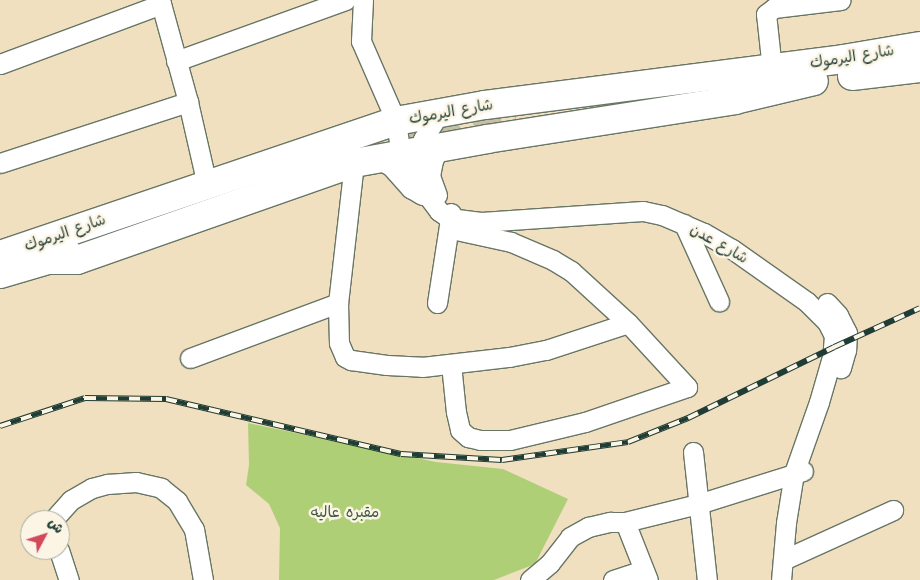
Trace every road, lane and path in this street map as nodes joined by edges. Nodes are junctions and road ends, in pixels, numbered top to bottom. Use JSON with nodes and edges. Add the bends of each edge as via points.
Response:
{"nodes":[{"id":1,"x":345,"y":0,"type":"edge"},
{"id":2,"x":363,"y":0,"type":"edge"},
{"id":3,"x":841,"y":0,"type":"edge"},
{"id":4,"x":160,"y":2,"type":"edge"},
{"id":5,"x":920,"y":46,"type":"edge"},
{"id":6,"x":176,"y":61,"type":"junction"},
{"id":7,"x":0,"y":64,"type":"edge"},
{"id":8,"x":920,"y":68,"type":"edge"},
{"id":9,"x":772,"y":69,"type":"junction"},
{"id":10,"x":814,"y":81,"type":"junction"},
{"id":11,"x":188,"y":102,"type":"junction"},
{"id":12,"x":485,"y":105,"type":"junction"},
{"id":13,"x":516,"y":120,"type":"tunnel mouth"},
{"id":14,"x":487,"y":139,"type":"junction"},
{"id":15,"x":404,"y":146,"type":"junction"},
{"id":16,"x":0,"y":163,"type":"edge"},
{"id":17,"x":354,"y":163,"type":"junction"},
{"id":18,"x":208,"y":186,"type":"junction"},
{"id":19,"x":424,"y":191,"type":"joint"},
{"id":20,"x":449,"y":219,"type":"junction"},
{"id":21,"x":684,"y":224,"type":"junction"},
{"id":22,"x":0,"y":254,"type":"edge"},
{"id":23,"x":52,"y":260,"type":"junction"},
{"id":24,"x":0,"y":274,"type":"edge"},
{"id":25,"x":719,"y":301,"type":"dead end"},
{"id":26,"x":437,"y":303,"type":"dead end"},
{"id":27,"x":338,"y":304,"type":"junction"},
{"id":28,"x":628,"y":323,"type":"junction"},
{"id":29,"x":190,"y":358,"type":"dead end"},
{"id":30,"x":451,"y":364,"type":"junction"},
{"id":31,"x":693,"y":452,"type":"dead end"},
{"id":32,"x":800,"y":471,"type":"junction"},
{"id":33,"x":698,"y":504,"type":"junction"},
{"id":34,"x":62,"y":510,"type":"edge"},
{"id":35,"x":893,"y":510,"type":"dead end"},
{"id":36,"x":625,"y":522,"type":"junction"},
{"id":37,"x":786,"y":558,"type":"junction"},
{"id":38,"x":62,"y":560,"type":"edge"},
{"id":39,"x":645,"y":575,"type":"edge"},
{"id":40,"x":69,"y":580,"type":"edge"},
{"id":41,"x":204,"y":580,"type":"edge"},
{"id":42,"x":530,"y":580,"type":"edge"},
{"id":43,"x":613,"y":580,"type":"edge"},
{"id":44,"x":707,"y":580,"type":"edge"},
{"id":45,"x":781,"y":580,"type":"edge"},
{"id":46,"x":788,"y":580,"type":"edge"}],
"edges":[{"from":1,"to":6,"type":"street"},
{"from":2,"to":15,"type":"street","via":[[361,41]]},
{"from":3,"to":9,"type":"street","via":[[774,8],[766,14]]},
{"from":4,"to":6,"type":"street"},
{"from":4,"to":7,"type":"street"},
{"from":5,"to":9,"type":"highway","name":"شارع اليرموك"},
{"from":6,"to":11,"type":"street"},
{"from":8,"to":10,"type":"highway","name":"شارع اليرموك"},
{"from":9,"to":12,"type":"highway","name":"شارع اليرموك"},
{"from":10,"to":13,"type":"highway","name":"شارع اليرموك","via":[[700,92]]},
{"from":10,"to":14,"type":"highway","via":[[735,100]]},
{"from":11,"to":16,"type":"street"},
{"from":11,"to":18,"type":"street"},
{"from":12,"to":14,"type":"highway","via":[[482,125]]},
{"from":12,"to":15,"type":"highway","name":"شارع اليرموك","via":[[440,112]]},
{"from":14,"to":15,"type":"highway"},
{"from":15,"to":17,"type":"highway"},
{"from":15,"to":18,"type":"highway","name":"شارع اليرموك"},
{"from":15,"to":19,"type":"highway","via":[[394,163]]},
{"from":15,"to":20,"type":"street","via":[[433,160],[430,176]]},
{"from":15,"to":23,"type":"highway","name":"شارع اليرموك","via":[[351,150]]},
{"from":17,"to":23,"type":"highway","via":[[77,260]]},
{"from":17,"to":27,"type":"street"},
{"from":18,"to":22,"type":"highway","name":"شارع اليرموك"},
{"from":19,"to":20,"type":"street"},
{"from":20,"to":21,"type":"street","name":"شارع عدن","via":[[502,221],[643,210]]},
{"from":20,"to":26,"type":"street"},
{"from":20,"to":28,"type":"street","via":[[553,260],[583,280]]},
{"from":20,"to":32,"type":"street","name":"شارع عدن","via":[[594,206],[656,205],[682,210],[708,221],[777,265],[829,305],[847,333],[844,356],[821,432]]},
{"from":21,"to":25,"type":"street"},
{"from":21,"to":32,"type":"street","name":"شارع عدن","via":[[721,242],[763,270],[807,302],[831,327],[834,336],[832,356]]},
{"from":23,"to":24,"type":"highway","name":"شارع اليرموك"},
{"from":27,"to":29,"type":"street"},
{"from":27,"to":30,"type":"street","via":[[339,343],[345,357],[387,366]]},
{"from":28,"to":30,"type":"street","via":[[525,355]]},
{"from":28,"to":30,"type":"street","via":[[686,387],[585,422],[510,440],[480,440],[468,437],[460,430]]},
{"from":31,"to":33,"type":"street"},
{"from":32,"to":33,"type":"street"},
{"from":32,"to":37,"type":"street","name":"شارع عدن"},
{"from":33,"to":36,"type":"street"},
{"from":33,"to":44,"type":"street"},
{"from":34,"to":41,"type":"street","via":[[83,492],[100,486],[136,482],[161,488],[177,501],[194,529]]},
{"from":35,"to":37,"type":"street"},
{"from":36,"to":39,"type":"street"},
{"from":36,"to":42,"type":"street","via":[[598,524],[578,532]]},
{"from":37,"to":45,"type":"street","name":"شارع عدن"},
{"from":37,"to":46,"type":"street","name":"شارع عدن"},
{"from":38,"to":40,"type":"street"},
{"from":39,"to":43,"type":"street"}]}
